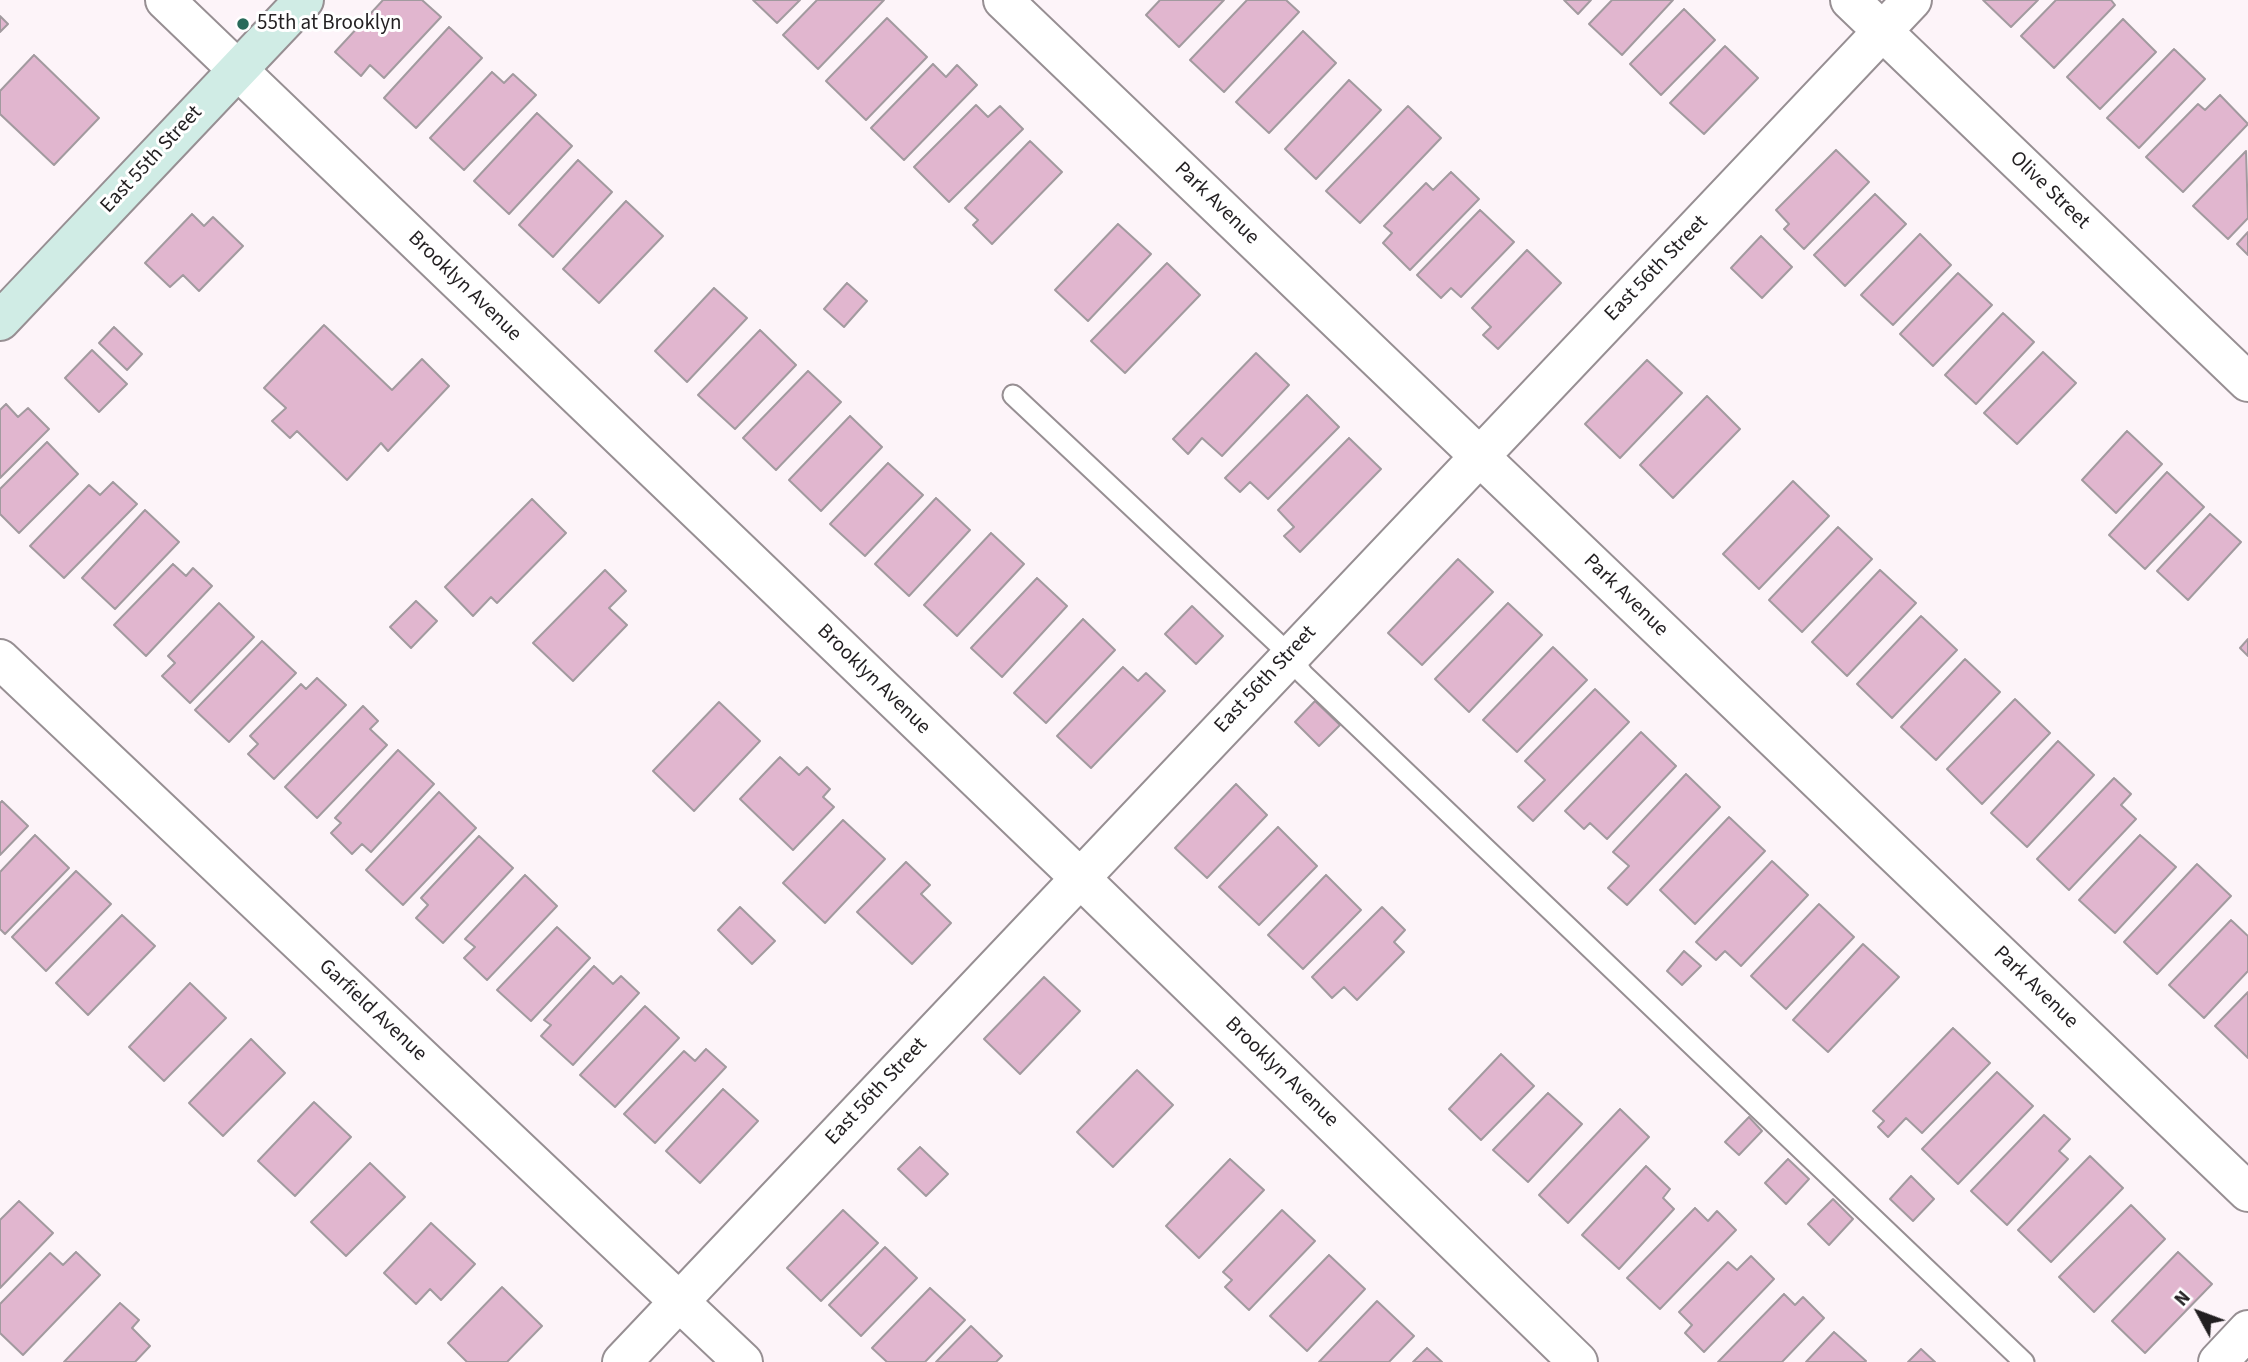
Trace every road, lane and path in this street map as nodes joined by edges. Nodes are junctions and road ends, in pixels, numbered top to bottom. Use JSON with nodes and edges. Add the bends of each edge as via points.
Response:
{"nodes":[{"id":1,"x":165,"y":0,"type":"edge"},
{"id":2,"x":304,"y":0,"type":"edge"},
{"id":3,"x":1003,"y":0,"type":"edge"},
{"id":4,"x":1850,"y":0,"type":"edge"},
{"id":5,"x":1912,"y":0,"type":"edge"},
{"id":6,"x":1882,"y":31,"type":"junction"},
{"id":7,"x":238,"y":69,"type":"junction"},
{"id":8,"x":0,"y":321,"type":"edge"},
{"id":9,"x":2248,"y":382,"type":"edge"},
{"id":10,"x":1013,"y":395,"type":"dead end"},
{"id":11,"x":1479,"y":456,"type":"junction"},
{"id":12,"x":1290,"y":655,"type":"junction"},
{"id":13,"x":0,"y":659,"type":"edge"},
{"id":14,"x":1080,"y":878,"type":"junction"},
{"id":15,"x":2248,"y":1192,"type":"edge"},
{"id":16,"x":679,"y":1301,"type":"junction"},
{"id":17,"x":2248,"y":1330,"type":"edge"},
{"id":18,"x":622,"y":1362,"type":"edge"},
{"id":19,"x":743,"y":1362,"type":"edge"},
{"id":20,"x":1578,"y":1362,"type":"edge"},
{"id":21,"x":2024,"y":1362,"type":"edge"},
{"id":22,"x":2218,"y":1362,"type":"edge"}],
"edges":[{"from":1,"to":7,"type":"street","name":"Brooklyn Avenue"},
{"from":2,"to":7,"type":"main road","name":"East 55th Street"},
{"from":3,"to":11,"type":"street","name":"Park Avenue"},
{"from":4,"to":6,"type":"street","name":"Olive Street"},
{"from":5,"to":6,"type":"street","name":"East 56th Street"},
{"from":6,"to":9,"type":"street","name":"Olive Street"},
{"from":6,"to":11,"type":"street","name":"East 56th Street"},
{"from":7,"to":8,"type":"main road","name":"East 55th Street"},
{"from":7,"to":14,"type":"street","name":"Brooklyn Avenue"},
{"from":10,"to":12,"type":"lane"},
{"from":11,"to":12,"type":"street","name":"East 56th Street"},
{"from":11,"to":15,"type":"street","name":"Park Avenue"},
{"from":12,"to":14,"type":"street","name":"East 56th Street"},
{"from":12,"to":21,"type":"lane","via":[[1303,674]]},
{"from":13,"to":16,"type":"street","name":"Garfield Avenue"},
{"from":14,"to":16,"type":"street","name":"East 56th Street"},
{"from":14,"to":20,"type":"street","name":"Brooklyn Avenue"},
{"from":16,"to":18,"type":"street","name":"East 56th Street"},
{"from":16,"to":19,"type":"street","name":"Garfield Avenue"},
{"from":17,"to":22,"type":"street"}]}
